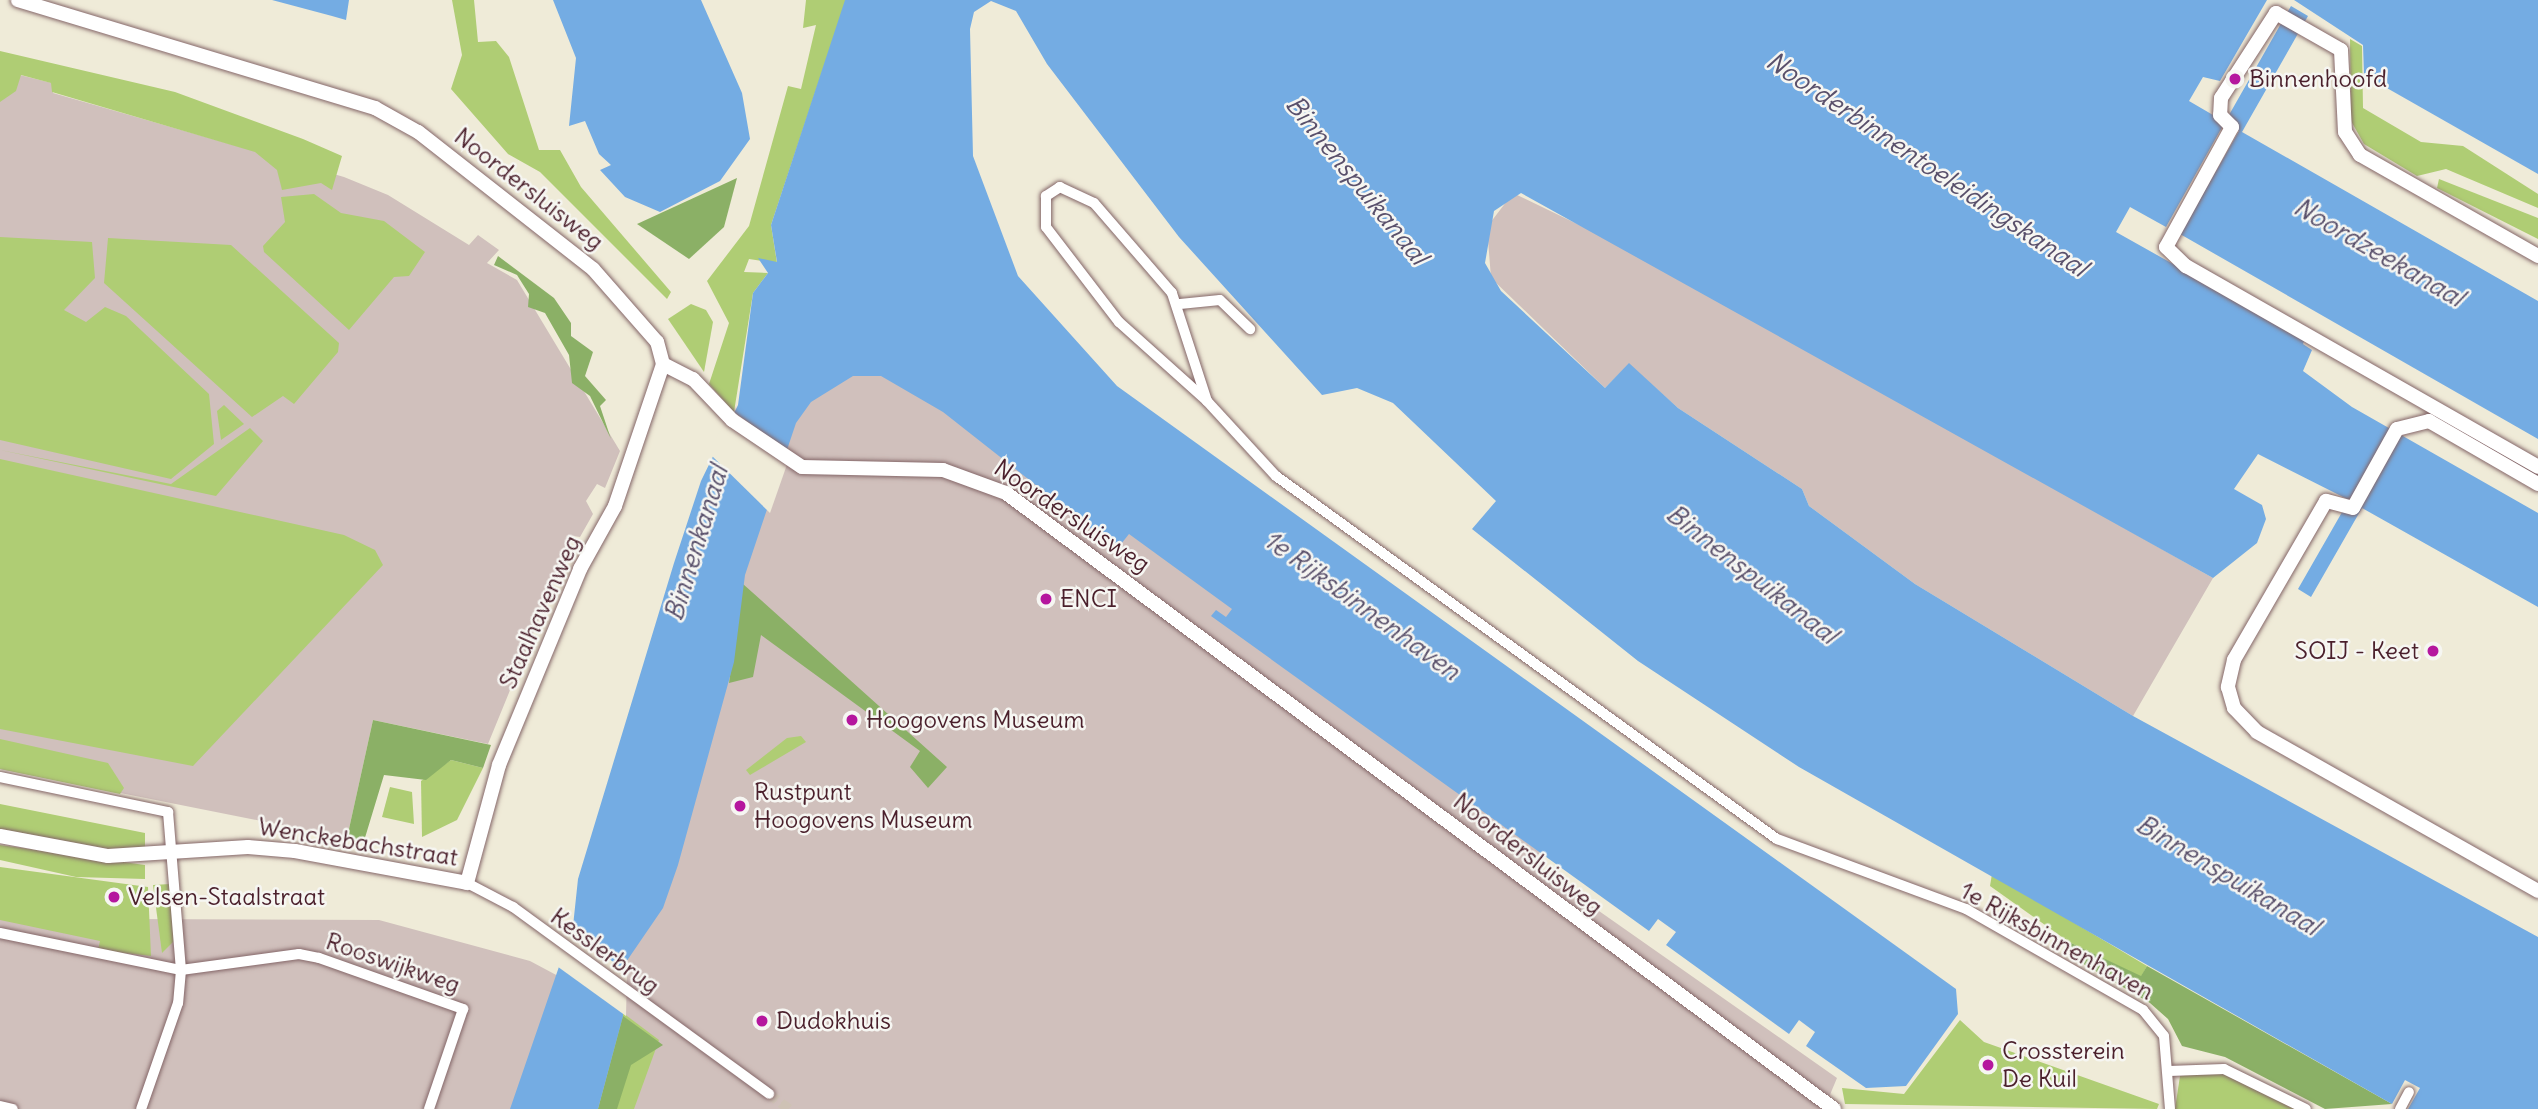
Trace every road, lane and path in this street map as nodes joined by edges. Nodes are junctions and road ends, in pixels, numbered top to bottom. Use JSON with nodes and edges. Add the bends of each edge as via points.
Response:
{"nodes":[{"id":1,"x":18,"y":0,"type":"edge"},
{"id":2,"x":2538,"y":256,"type":"edge"},
{"id":3,"x":1180,"y":304,"type":"junction"},
{"id":4,"x":1250,"y":329,"type":"dead end"},
{"id":5,"x":663,"y":364,"type":"junction"},
{"id":6,"x":1207,"y":401,"type":"junction"},
{"id":7,"x":2538,"y":467,"type":"edge"},
{"id":8,"x":2538,"y":485,"type":"edge"},
{"id":9,"x":0,"y":777,"type":"edge"},
{"id":10,"x":0,"y":836,"type":"edge"},
{"id":11,"x":175,"y":854,"type":"junction"},
{"id":12,"x":467,"y":883,"type":"junction"},
{"id":13,"x":2538,"y":891,"type":"edge"},
{"id":14,"x":523,"y":918,"type":"joint"},
{"id":15,"x":0,"y":935,"type":"edge"},
{"id":16,"x":181,"y":970,"type":"junction"},
{"id":17,"x":2169,"y":1071,"type":"junction"},
{"id":18,"x":2409,"y":1092,"type":"dead end"},
{"id":19,"x":768,"y":1094,"type":"tunnel mouth"},
{"id":20,"x":0,"y":1106,"type":"edge"},
{"id":21,"x":13,"y":1109,"type":"edge"},
{"id":22,"x":141,"y":1109,"type":"edge"},
{"id":23,"x":429,"y":1109,"type":"edge"},
{"id":24,"x":1834,"y":1109,"type":"edge"},
{"id":25,"x":2170,"y":1109,"type":"edge"},
{"id":26,"x":2306,"y":1109,"type":"edge"},
{"id":27,"x":2400,"y":1109,"type":"edge"}],
"edges":[{"from":1,"to":5,"type":"street","name":"Noordersluisweg","via":[[375,108],[418,132],[593,269],[657,342]]},
{"from":2,"to":7,"type":"street","via":[[2349,145],[2344,64],[2336,47],[2281,14],[2265,21],[2221,98],[2217,109],[2232,127],[2166,247],[2186,267]]},
{"from":3,"to":4,"type":"street","via":[[1220,300]]},
{"from":3,"to":6,"type":"street","name":"1e Rijksbinnenhaven"},
{"from":3,"to":6,"type":"street","name":"1e Rijksbinnenhaven","via":[[1094,204],[1060,187],[1046,197],[1046,227],[1119,322]]},
{"from":5,"to":12,"type":"street","name":"Staalhavenweg","via":[[615,506],[580,569],[499,765]]},
{"from":5,"to":24,"type":"street","name":"Noordersluisweg","via":[[693,379],[716,406],[791,461],[820,471],[943,470],[1006,493]]},
{"from":6,"to":17,"type":"street","name":"1e Rijksbinnenhaven","via":[[1276,476],[1777,839],[1966,909],[2143,1010],[2164,1036]]},
{"from":8,"to":13,"type":"street","via":[[2429,421],[2398,429],[2353,508],[2326,501],[2234,660],[2229,695],[2242,720],[2256,732]]},
{"from":9,"to":11,"type":"street","via":[[168,812]]},
{"from":10,"to":11,"type":"street","name":"Wenckebachstraat","via":[[108,856]]},
{"from":11,"to":12,"type":"street","name":"Wenckebachstraat","via":[[248,847],[295,851]]},
{"from":11,"to":16,"type":"street"},
{"from":12,"to":14,"type":"street","name":"Wenckebachstraat"},
{"from":14,"to":19,"type":"street","name":"Kesslerbrug"},
{"from":15,"to":16,"type":"street","name":"Rooswijkweg"},
{"from":16,"to":22,"type":"street","via":[[178,1003]]},
{"from":16,"to":23,"type":"street","name":"Rooswijkweg","via":[[299,954],[463,1010]]},
{"from":17,"to":25,"type":"street","name":"1e Rijksbinnenhaven"},
{"from":17,"to":26,"type":"street","via":[[2224,1069]]},
{"from":18,"to":27,"type":"street"},
{"from":20,"to":21,"type":"street"}]}
